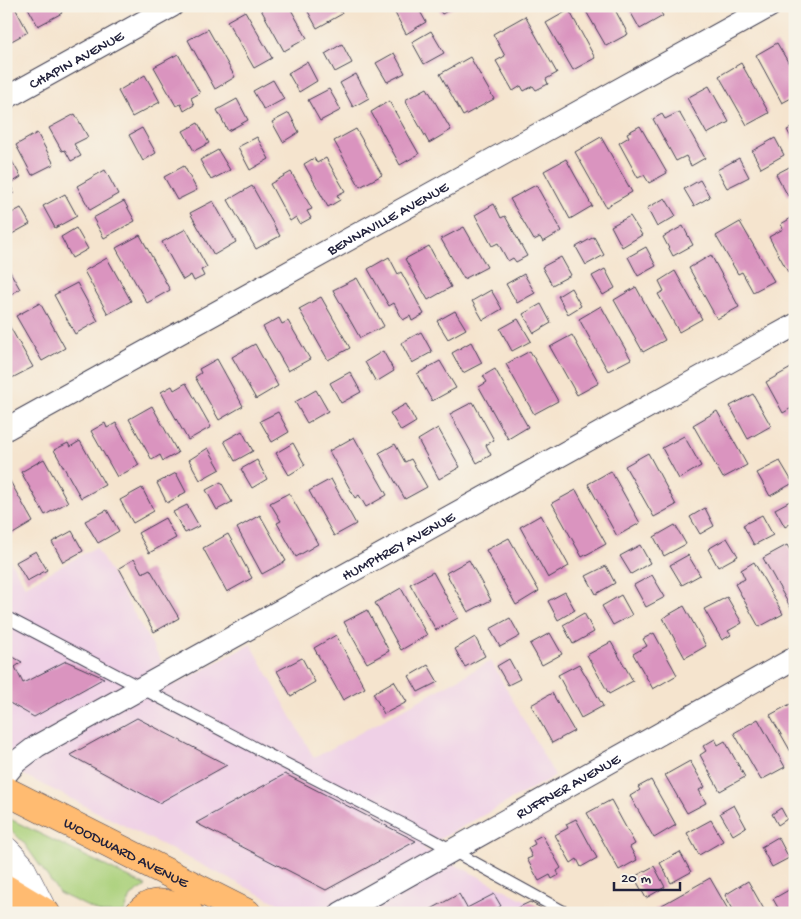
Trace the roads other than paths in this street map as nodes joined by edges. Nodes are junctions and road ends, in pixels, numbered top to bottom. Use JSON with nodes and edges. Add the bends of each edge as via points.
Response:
{"nodes":[{"id":1,"x":172,"y":6,"type":"edge"},
{"id":2,"x":770,"y":6,"type":"edge"},
{"id":3,"x":6,"y":98,"type":"edge"},
{"id":4,"x":795,"y":325,"type":"edge"},
{"id":5,"x":6,"y":429,"type":"edge"},
{"id":6,"x":6,"y":617,"type":"edge"},
{"id":7,"x":795,"y":658,"type":"edge"},
{"id":8,"x":141,"y":688,"type":"junction"},
{"id":9,"x":6,"y":774,"type":"edge"},
{"id":10,"x":6,"y":791,"type":"edge"},
{"id":11,"x":450,"y":850,"type":"junction"},
{"id":12,"x":6,"y":852,"type":"edge"},
{"id":13,"x":6,"y":889,"type":"edge"},
{"id":14,"x":45,"y":912,"type":"edge"},
{"id":15,"x":139,"y":913,"type":"edge"},
{"id":16,"x":189,"y":913,"type":"edge"},
{"id":17,"x":247,"y":913,"type":"edge"},
{"id":18,"x":341,"y":913,"type":"edge"},
{"id":19,"x":566,"y":913,"type":"edge"}],
"edges":[{"from":1,"to":3,"type":"street","name":"CHAPIN AVENUE"},
{"from":2,"to":5,"type":"street","name":"BENNAVILLE AVENUE"},
{"from":4,"to":8,"type":"street","name":"HUMPHREY AVENUE"},
{"from":6,"to":8,"type":"lane"},
{"from":7,"to":11,"type":"street","name":"RUFFNER AVENUE"},
{"from":8,"to":9,"type":"street","name":"HUMPHREY AVENUE","via":[[37,746]]},
{"from":8,"to":11,"type":"lane"},
{"from":10,"to":17,"type":"main road","name":"WOODWARD AVENUE"},
{"from":11,"to":18,"type":"street","name":"RUFFNER AVENUE"},
{"from":11,"to":19,"type":"lane"},
{"from":12,"to":14,"type":"street","via":[[20,866]]},
{"from":13,"to":14,"type":"main road"},
{"from":15,"to":16,"type":"main road","via":[[144,907],[158,903],[174,905]]}]}
